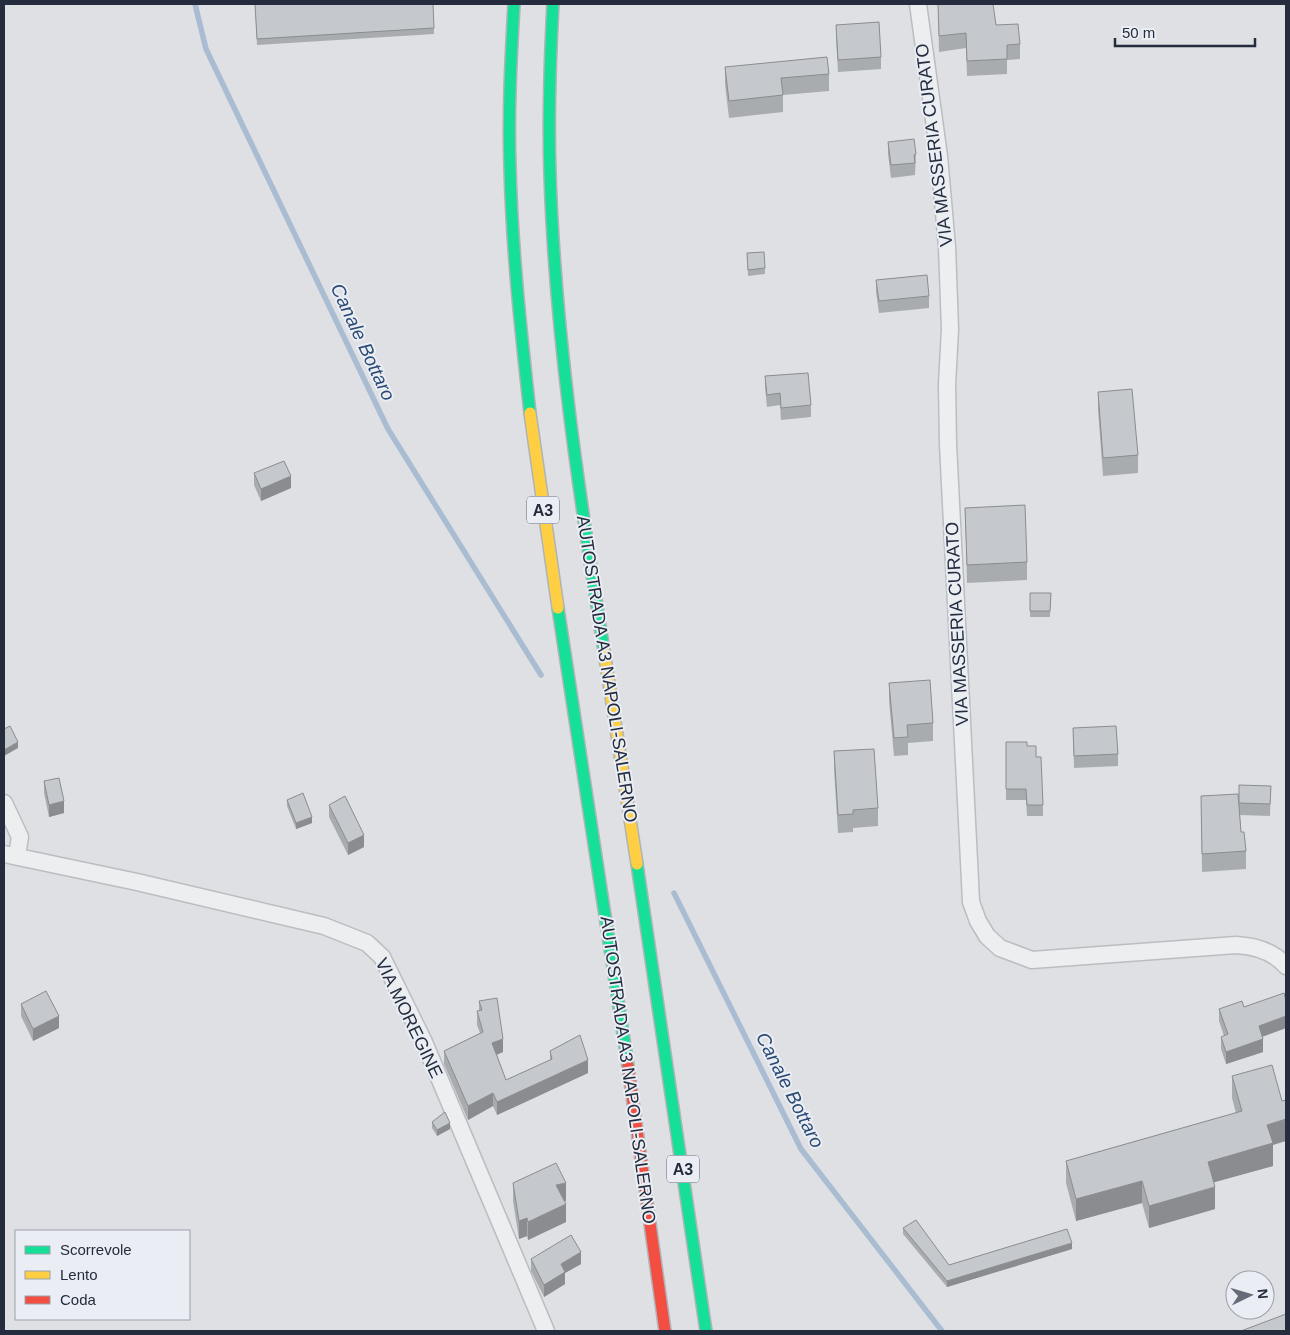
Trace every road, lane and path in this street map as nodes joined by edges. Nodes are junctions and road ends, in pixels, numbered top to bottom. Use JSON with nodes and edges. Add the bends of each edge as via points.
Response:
{"nodes":[{"id":1,"x":504,"y":4,"type":"edge"},
{"id":2,"x":514,"y":4,"type":"edge"},
{"id":3,"x":552,"y":4,"type":"edge"},
{"id":4,"x":918,"y":4,"type":"edge"},
{"id":5,"x":510,"y":81,"type":"junction"},
{"id":6,"x":4,"y":803,"type":"edge"},
{"id":7,"x":10,"y":854,"type":"edge"},
{"id":8,"x":1284,"y":964,"type":"edge"},
{"id":9,"x":546,"y":1331,"type":"edge"},
{"id":10,"x":666,"y":1331,"type":"edge"},
{"id":11,"x":706,"y":1331,"type":"edge"}],
"edges":[{"from":1,"to":5,"type":"highway"},
{"from":2,"to":5,"type":"highway","name":"AUTOSTRADA A3 NAPOLI-SALERNO","number":"A3"},
{"from":3,"to":11,"type":"highway","name":"AUTOSTRADA A3 NAPOLI-SALERNO","number":"A3","via":[[549,79],[553,244],[563,353],[592,579]]},
{"from":4,"to":8,"type":"street","name":"VIA MASSERIA CURATO","via":[[939,156],[947,247],[950,329],[947,410],[953,572],[970,881],[978,921],[1000,948],[1032,960],[1236,945],[1254,946],[1273,954]]},
{"from":5,"to":10,"type":"highway","name":"AUTOSTRADA A3 NAPOLI-SALERNO","number":"A3","via":[[515,250],[530,425]]},
{"from":6,"to":7,"type":"street","via":[[20,837]]},
{"from":7,"to":9,"type":"street","name":"VIA MOREGINE","via":[[324,926],[367,943],[382,957],[424,1042]]}]}
